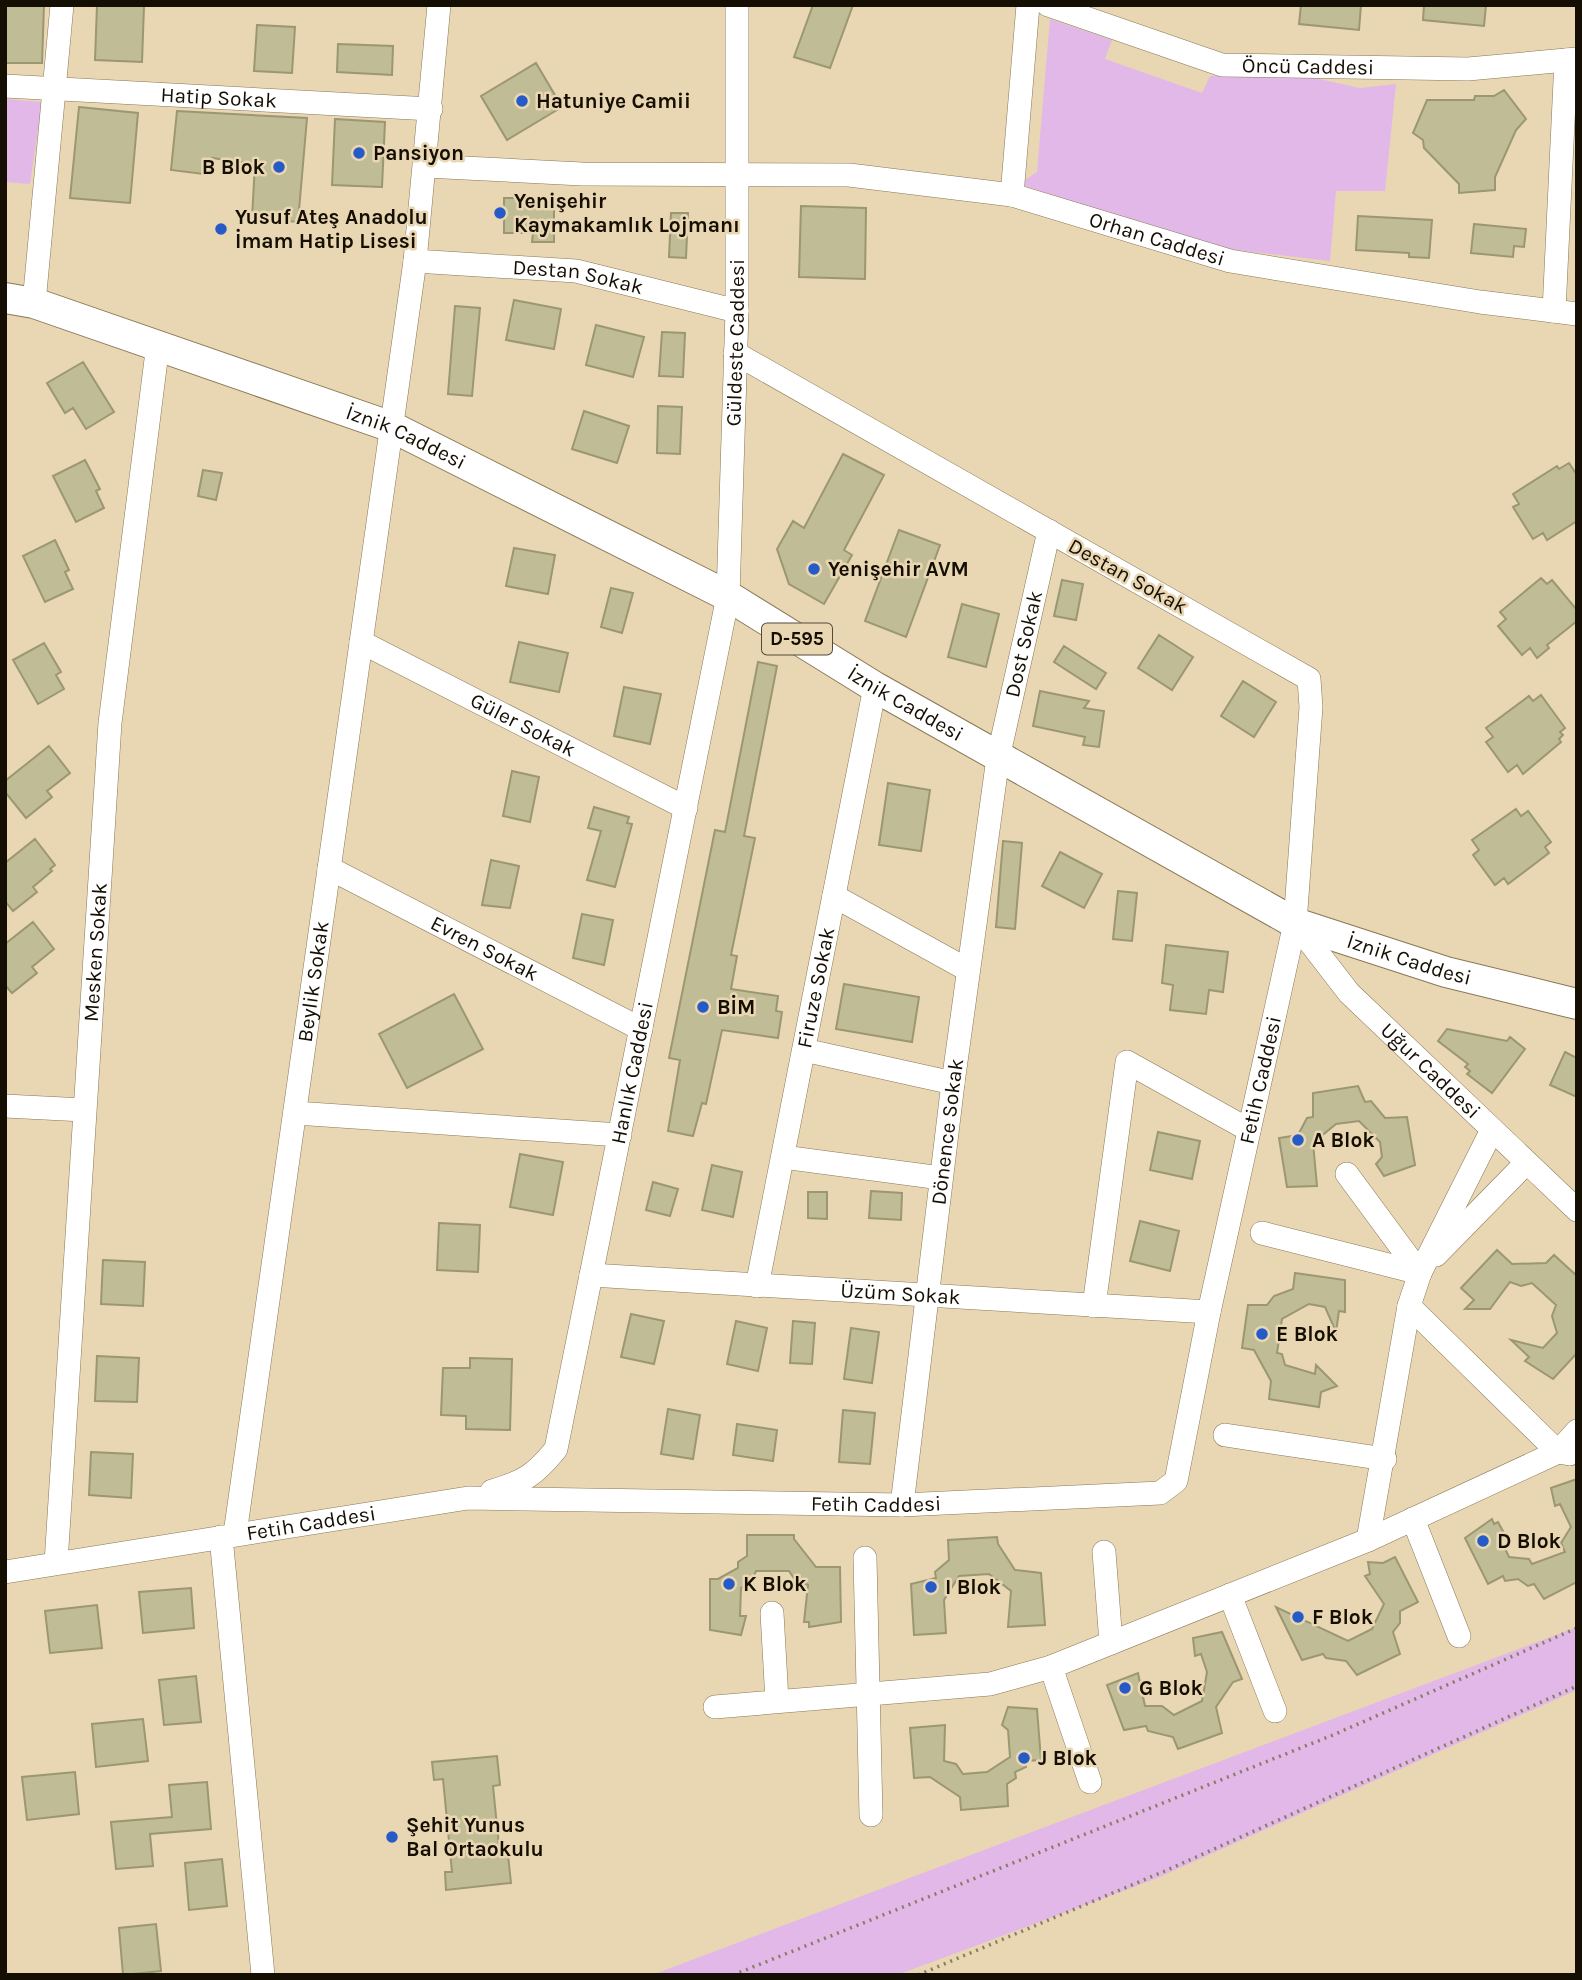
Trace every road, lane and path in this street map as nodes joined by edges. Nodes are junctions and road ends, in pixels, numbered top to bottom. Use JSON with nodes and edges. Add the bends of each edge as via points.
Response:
{"nodes":[{"id":1,"x":62,"y":5,"type":"edge"},
{"id":2,"x":439,"y":5,"type":"edge"},
{"id":3,"x":737,"y":5,"type":"edge"},
{"id":4,"x":1028,"y":5,"type":"edge"},
{"id":5,"x":1048,"y":5,"type":"edge"},
{"id":6,"x":1571,"y":59,"type":"edge"},
{"id":7,"x":5,"y":86,"type":"edge"},
{"id":8,"x":54,"y":88,"type":"junction"},
{"id":9,"x":431,"y":109,"type":"junction"},
{"id":10,"x":425,"y":166,"type":"junction"},
{"id":11,"x":738,"y":175,"type":"junction"},
{"id":12,"x":1568,"y":193,"type":"edge"},
{"id":13,"x":1012,"y":195,"type":"junction"},
{"id":14,"x":415,"y":261,"type":"junction"},
{"id":15,"x":5,"y":298,"type":"edge"},
{"id":16,"x":34,"y":303,"type":"junction"},
{"id":17,"x":737,"y":311,"type":"junction"},
{"id":18,"x":1554,"y":311,"type":"junction"},
{"id":19,"x":1577,"y":314,"type":"edge"},
{"id":20,"x":158,"y":344,"type":"junction"},
{"id":21,"x":735,"y":353,"type":"junction"},
{"id":22,"x":392,"y":427,"type":"junction"},
{"id":23,"x":1049,"y":531,"type":"junction"},
{"id":24,"x":727,"y":596,"type":"junction"},
{"id":25,"x":361,"y":642,"type":"junction"},
{"id":26,"x":875,"y":687,"type":"junction"},
{"id":27,"x":998,"y":758,"type":"junction"},
{"id":28,"x":686,"y":808,"type":"junction"},
{"id":29,"x":329,"y":868,"type":"junction"},
{"id":30,"x":834,"y":896,"type":"junction"},
{"id":31,"x":1295,"y":923,"type":"junction"},
{"id":32,"x":968,"y":970,"type":"junction"},
{"id":33,"x":1577,"y":1004,"type":"edge"},
{"id":34,"x":641,"y":1029,"type":"junction"},
{"id":35,"x":804,"y":1050,"type":"junction"},
{"id":36,"x":953,"y":1083,"type":"junction"},
{"id":37,"x":5,"y":1106,"type":"edge"},
{"id":38,"x":84,"y":1110,"type":"junction"},
{"id":39,"x":295,"y":1113,"type":"junction"},
{"id":40,"x":1249,"y":1130,"type":"junction"},
{"id":41,"x":1492,"y":1130,"type":"junction"},
{"id":42,"x":620,"y":1135,"type":"junction"},
{"id":43,"x":783,"y":1157,"type":"junction"},
{"id":44,"x":1527,"y":1163,"type":"junction"},
{"id":45,"x":1347,"y":1174,"type":"dead end"},
{"id":46,"x":941,"y":1178,"type":"junction"},
{"id":47,"x":1574,"y":1201,"type":"edge"},
{"id":48,"x":1262,"y":1233,"type":"dead end"},
{"id":49,"x":1420,"y":1273,"type":"junction"},
{"id":50,"x":592,"y":1275,"type":"junction"},
{"id":51,"x":757,"y":1286,"type":"junction"},
{"id":52,"x":926,"y":1297,"type":"junction"},
{"id":53,"x":1094,"y":1306,"type":"junction"},
{"id":54,"x":1409,"y":1306,"type":"junction"},
{"id":55,"x":1209,"y":1312,"type":"junction"},
{"id":56,"x":1577,"y":1432,"type":"edge"},
{"id":57,"x":1225,"y":1435,"type":"dead end"},
{"id":58,"x":556,"y":1449,"type":"junction"},
{"id":59,"x":1568,"y":1453,"type":"edge"},
{"id":60,"x":1385,"y":1459,"type":"junction"},
{"id":61,"x":547,"y":1497,"type":"junction"},
{"id":62,"x":468,"y":1498,"type":"junction"},
{"id":63,"x":902,"y":1504,"type":"junction"},
{"id":64,"x":1413,"y":1519,"type":"junction"},
{"id":65,"x":228,"y":1536,"type":"junction"},
{"id":66,"x":1368,"y":1540,"type":"junction"},
{"id":67,"x":1104,"y":1552,"type":"dead end"},
{"id":68,"x":865,"y":1558,"type":"dead end"},
{"id":69,"x":56,"y":1563,"type":"junction"},
{"id":70,"x":5,"y":1572,"type":"edge"},
{"id":71,"x":1230,"y":1595,"type":"junction"},
{"id":72,"x":772,"y":1613,"type":"dead end"},
{"id":73,"x":1577,"y":1628,"type":"edge"},
{"id":74,"x":1459,"y":1636,"type":"dead end"},
{"id":75,"x":1111,"y":1643,"type":"junction"},
{"id":76,"x":1051,"y":1667,"type":"junction"},
{"id":77,"x":1577,"y":1686,"type":"edge"},
{"id":78,"x":866,"y":1694,"type":"junction"},
{"id":79,"x":778,"y":1701,"type":"junction"},
{"id":80,"x":715,"y":1707,"type":"dead end"},
{"id":81,"x":1275,"y":1711,"type":"dead end"},
{"id":82,"x":1090,"y":1782,"type":"dead end"},
{"id":83,"x":871,"y":1815,"type":"dead end"},
{"id":84,"x":263,"y":1975,"type":"edge"},
{"id":85,"x":733,"y":1975,"type":"edge"},
{"id":86,"x":918,"y":1975,"type":"edge"}],
"edges":[{"from":1,"to":8,"type":"street"},
{"from":2,"to":9,"type":"street","name":"Beylik Sokak"},
{"from":3,"to":11,"type":"street","name":"Güldeste Caddesi"},
{"from":4,"to":13,"type":"street"},
{"from":5,"to":6,"type":"street","name":"Öncü Caddesi","via":[[1222,65],[1468,69]]},
{"from":6,"to":12,"type":"street"},
{"from":7,"to":8,"type":"street","name":"Hatip Sokak"},
{"from":8,"to":9,"type":"street","name":"Hatip Sokak"},
{"from":8,"to":16,"type":"street"},
{"from":9,"to":10,"type":"street","name":"Beylik Sokak"},
{"from":10,"to":11,"type":"street"},
{"from":10,"to":14,"type":"street","name":"Beylik Sokak"},
{"from":11,"to":13,"type":"street","name":"Orhan Caddesi","via":[[849,175]]},
{"from":11,"to":17,"type":"street","name":"Güldeste Caddesi"},
{"from":12,"to":18,"type":"street"},
{"from":13,"to":18,"type":"street","name":"Orhan Caddesi","via":[[1230,261]]},
{"from":14,"to":17,"type":"street","name":"Destan Sokak","via":[[576,271]]},
{"from":14,"to":22,"type":"street","name":"Beylik Sokak"},
{"from":15,"to":16,"type":"main road","name":"İznik Caddesi","number":"D-595"},
{"from":16,"to":20,"type":"main road","name":"İznik Caddesi","number":"D-595"},
{"from":17,"to":21,"type":"street","name":"Güldeste Caddesi"},
{"from":18,"to":19,"type":"street","name":"Orhan Caddesi"},
{"from":20,"to":22,"type":"main road","name":"İznik Caddesi","number":"D-595"},
{"from":20,"to":38,"type":"street","name":"Mesken Sokak","via":[[110,723]]},
{"from":21,"to":23,"type":"street","name":"Destan Sokak"},
{"from":21,"to":24,"type":"street","name":"Güldeste Caddesi"},
{"from":22,"to":24,"type":"main road","name":"İznik Caddesi","number":"D-595"},
{"from":22,"to":25,"type":"street","name":"Beylik Sokak"},
{"from":23,"to":27,"type":"street","name":"Dost Sokak"},
{"from":23,"to":31,"type":"street","name":"Destan Sokak","via":[[1309,679],[1311,707]]},
{"from":24,"to":26,"type":"main road","name":"İznik Caddesi","number":"D-595"},
{"from":24,"to":28,"type":"street","name":"Hanlık Caddesi"},
{"from":25,"to":28,"type":"street","name":"Güler Sokak"},
{"from":25,"to":29,"type":"street","name":"Beylik Sokak"},
{"from":26,"to":27,"type":"main road","name":"İznik Caddesi","number":"D-595"},
{"from":26,"to":30,"type":"street","name":"Firuze Sokak"},
{"from":27,"to":31,"type":"main road","name":"İznik Caddesi","number":"D-595"},
{"from":27,"to":32,"type":"street","name":"Dönence Sokak"},
{"from":28,"to":34,"type":"street","name":"Hanlık Caddesi"},
{"from":29,"to":34,"type":"street","name":"Evren Sokak"},
{"from":29,"to":39,"type":"street","name":"Beylik Sokak"},
{"from":30,"to":32,"type":"street"},
{"from":30,"to":35,"type":"street","name":"Firuze Sokak"},
{"from":31,"to":33,"type":"main road","name":"İznik Caddesi","number":"D-595","via":[[1446,972]]},
{"from":31,"to":40,"type":"street","name":"Fetih Caddesi"},
{"from":31,"to":41,"type":"street","name":"Uğur Caddesi","via":[[1349,993]]},
{"from":32,"to":36,"type":"street","name":"Dönence Sokak"},
{"from":34,"to":42,"type":"street","name":"Hanlık Caddesi"},
{"from":35,"to":36,"type":"street"},
{"from":35,"to":43,"type":"street","name":"Firuze Sokak"},
{"from":36,"to":46,"type":"street","name":"Dönence Sokak"},
{"from":37,"to":38,"type":"street"},
{"from":38,"to":69,"type":"street","name":"Mesken Sokak"},
{"from":39,"to":42,"type":"street"},
{"from":39,"to":65,"type":"street","name":"Beylik Sokak"},
{"from":40,"to":53,"type":"street","via":[[1127,1062]]},
{"from":40,"to":55,"type":"street","name":"Fetih Caddesi"},
{"from":41,"to":44,"type":"street","name":"Uğur Caddesi"},
{"from":41,"to":49,"type":"street"},
{"from":42,"to":50,"type":"street","name":"Hanlık Caddesi"},
{"from":43,"to":46,"type":"street"},
{"from":43,"to":51,"type":"street","name":"Firuze Sokak"},
{"from":44,"to":47,"type":"street","name":"Uğur Caddesi"},
{"from":44,"to":49,"type":"street"},
{"from":45,"to":49,"type":"street"},
{"from":46,"to":52,"type":"street","name":"Dönence Sokak"},
{"from":48,"to":49,"type":"street"},
{"from":49,"to":54,"type":"street"},
{"from":50,"to":51,"type":"street","name":"Üzüm Sokak"},
{"from":50,"to":58,"type":"street","name":"Hanlık Caddesi"},
{"from":51,"to":52,"type":"street","name":"Üzüm Sokak"},
{"from":52,"to":53,"type":"street","name":"Üzüm Sokak"},
{"from":52,"to":63,"type":"street","name":"Dönence Sokak"},
{"from":53,"to":55,"type":"street","name":"Üzüm Sokak"},
{"from":54,"to":59,"type":"street"},
{"from":54,"to":60,"type":"street"},
{"from":55,"to":63,"type":"street","name":"Fetih Caddesi","via":[[1176,1481],[1160,1493]]},
{"from":56,"to":59,"type":"street"},
{"from":57,"to":60,"type":"street"},
{"from":58,"to":61,"type":"street","name":"Hanlık Caddesi"},
{"from":58,"to":62,"type":"street","via":[[537,1472],[517,1484]]},
{"from":59,"to":64,"type":"street"},
{"from":60,"to":66,"type":"street"},
{"from":61,"to":62,"type":"street","name":"Fetih Caddesi"},
{"from":61,"to":63,"type":"street","name":"Fetih Caddesi"},
{"from":62,"to":65,"type":"street","name":"Fetih Caddesi"},
{"from":64,"to":66,"type":"street"},
{"from":64,"to":74,"type":"street"},
{"from":65,"to":69,"type":"street","name":"Fetih Caddesi"},
{"from":65,"to":84,"type":"street","name":"Beylik Sokak"},
{"from":66,"to":71,"type":"street"},
{"from":67,"to":75,"type":"street"},
{"from":68,"to":78,"type":"street"},
{"from":69,"to":70,"type":"street","name":"Fetih Caddesi"},
{"from":71,"to":75,"type":"street"},
{"from":71,"to":81,"type":"street"},
{"from":72,"to":79,"type":"street"},
{"from":73,"to":85,"type":"path","via":[[1333,1735]]},
{"from":75,"to":76,"type":"street"},
{"from":76,"to":78,"type":"street","via":[[990,1684]]},
{"from":76,"to":82,"type":"street"},
{"from":77,"to":86,"type":"path","via":[[1165,1871]]},
{"from":78,"to":79,"type":"street"},
{"from":78,"to":83,"type":"street"},
{"from":79,"to":80,"type":"street"}]}
